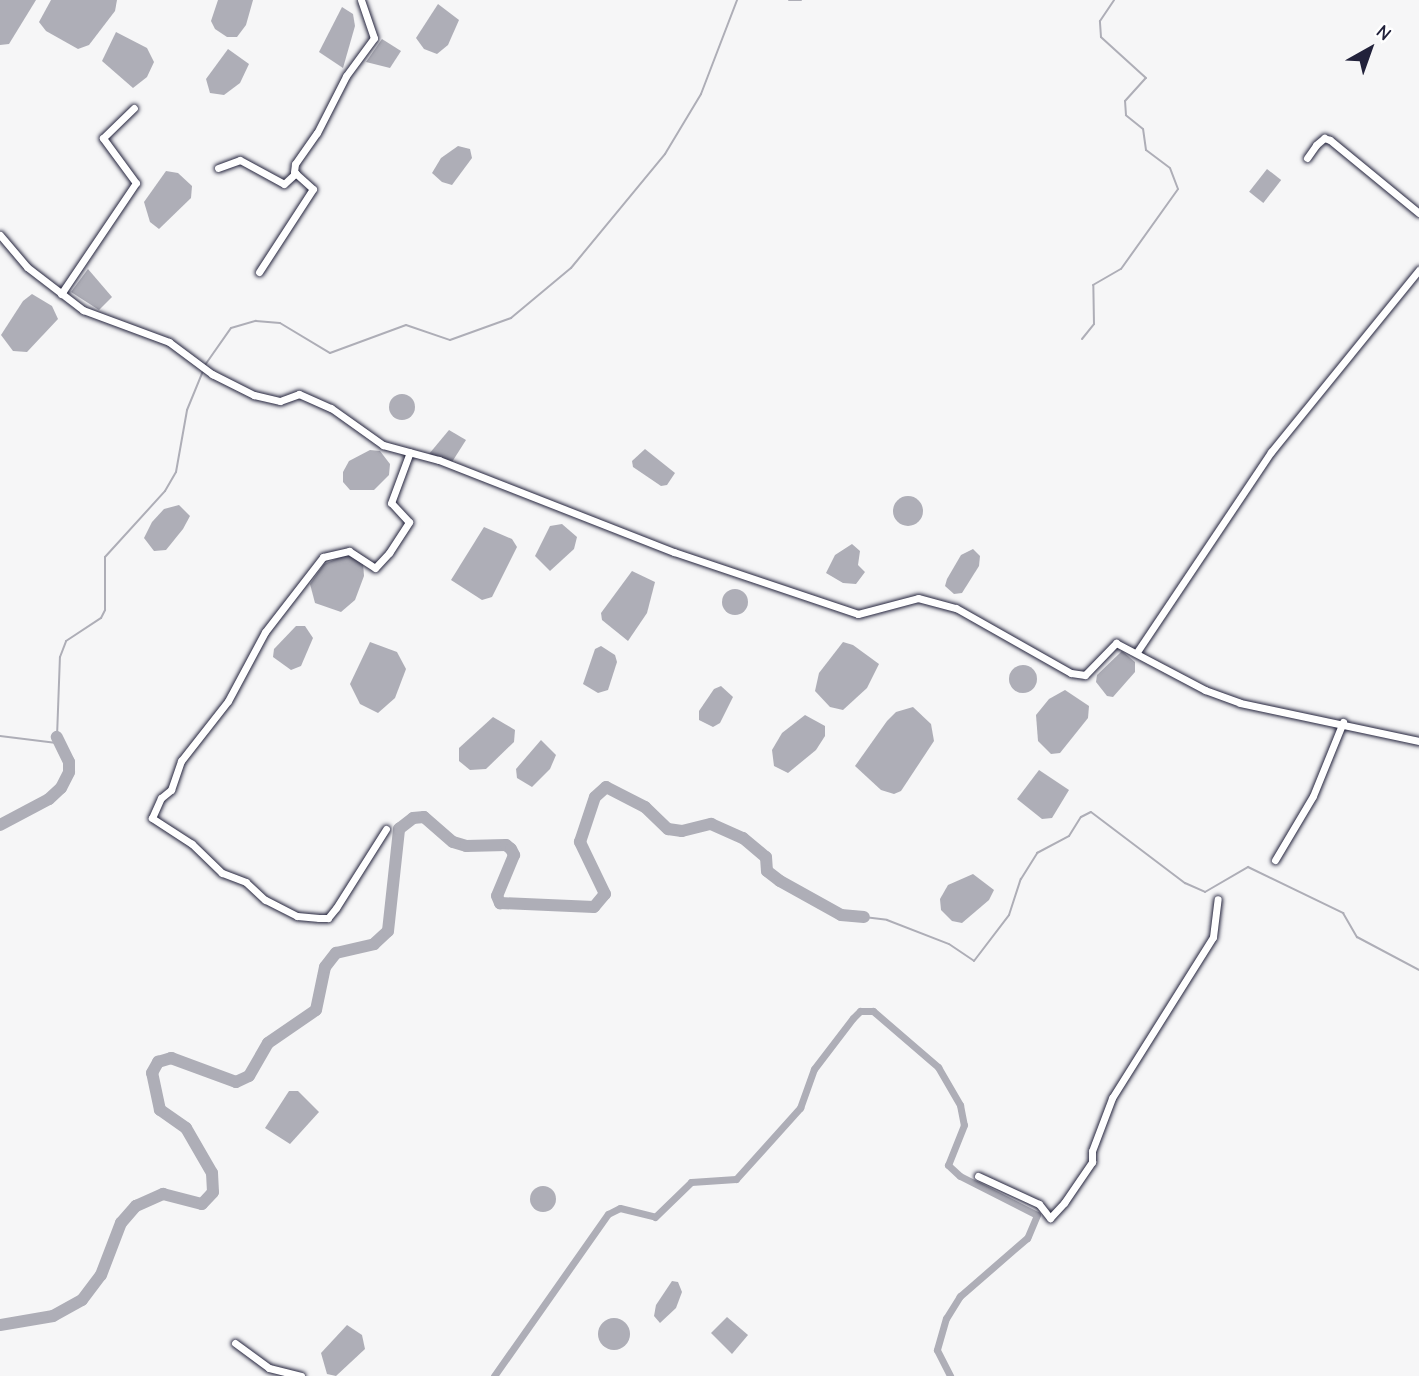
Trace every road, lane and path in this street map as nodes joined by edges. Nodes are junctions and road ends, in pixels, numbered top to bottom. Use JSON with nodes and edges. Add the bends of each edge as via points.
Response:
{"nodes":[{"id":1,"x":361,"y":0,"type":"edge"},
{"id":2,"x":134,"y":108,"type":"dead end"},
{"id":3,"x":1307,"y":158,"type":"dead end"},
{"id":4,"x":218,"y":167,"type":"dead end"},
{"id":5,"x":296,"y":173,"type":"junction"},
{"id":6,"x":1419,"y":213,"type":"edge"},
{"id":7,"x":0,"y":235,"type":"edge"},
{"id":8,"x":1419,"y":270,"type":"edge"},
{"id":9,"x":258,"y":272,"type":"dead end"},
{"id":10,"x":61,"y":294,"type":"junction"},
{"id":11,"x":410,"y":452,"type":"junction"},
{"id":12,"x":1137,"y":652,"type":"junction"},
{"id":13,"x":1343,"y":722,"type":"junction"},
{"id":14,"x":1419,"y":741,"type":"edge"},
{"id":15,"x":386,"y":829,"type":"dead end"},
{"id":16,"x":1275,"y":860,"type":"dead end"},
{"id":17,"x":1218,"y":899,"type":"dead end"},
{"id":18,"x":978,"y":1176,"type":"dead end"},
{"id":19,"x":235,"y":1343,"type":"dead end"},
{"id":20,"x":301,"y":1376,"type":"edge"}],
"edges":[{"from":1,"to":5,"type":"street","via":[[374,38],[332,99],[317,133],[295,164]]},
{"from":2,"to":10,"type":"street","via":[[103,138],[136,183]]},
{"from":3,"to":6,"type":"street","via":[[1324,138],[1330,140]]},
{"from":4,"to":5,"type":"street","via":[[240,160],[284,184]]},
{"from":5,"to":9,"type":"street","via":[[313,189]]},
{"from":7,"to":10,"type":"street","via":[[27,267]]},
{"from":8,"to":12,"type":"street","via":[[1271,452]]},
{"from":10,"to":11,"type":"street","via":[[83,310],[169,342],[212,374],[254,395],[280,401],[299,394],[331,408],[383,445]]},
{"from":11,"to":12,"type":"street","via":[[674,552],[858,614],[918,598],[956,608],[1071,673],[1085,675],[1116,643]]},
{"from":11,"to":15,"type":"street","via":[[391,503],[410,522],[389,553],[375,568],[349,551],[327,552],[265,632],[228,701],[181,761],[171,790],[161,798],[152,818],[265,900],[297,916],[319,918],[328,918],[336,908]]},
{"from":12,"to":13,"type":"street","via":[[1205,690],[1240,703]]},
{"from":13,"to":14,"type":"street"},
{"from":13,"to":16,"type":"street","via":[[1312,796]]},
{"from":17,"to":18,"type":"street","via":[[1213,937],[1112,1098],[1092,1163],[1064,1203],[1050,1218],[1039,1204]]},
{"from":19,"to":20,"type":"street","via":[[269,1368]]}]}
